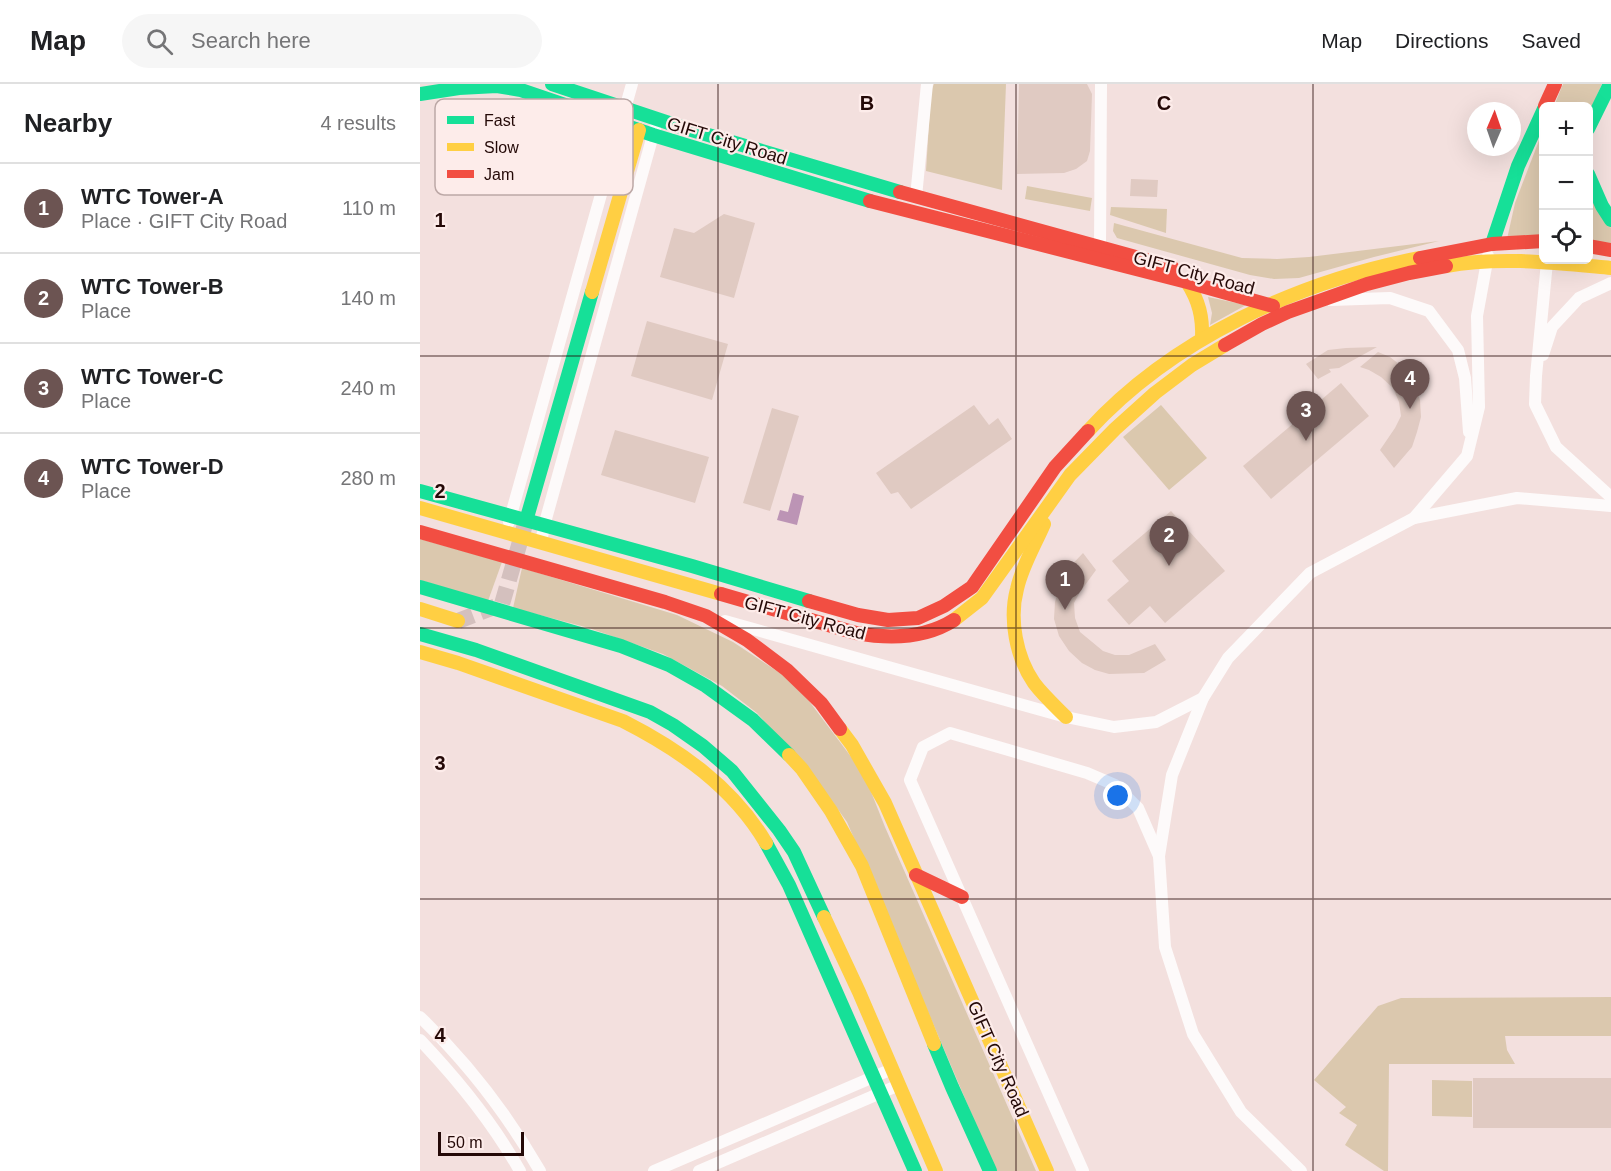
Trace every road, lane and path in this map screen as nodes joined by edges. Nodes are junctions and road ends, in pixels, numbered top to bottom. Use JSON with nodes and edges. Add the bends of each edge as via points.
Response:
{"nodes":[{"id":1,"x":552,"y":84,"type":"edge"},
{"id":2,"x":632,"y":84,"type":"edge"},
{"id":3,"x":927,"y":84,"type":"edge"},
{"id":4,"x":1101,"y":84,"type":"edge"},
{"id":5,"x":1555,"y":84,"type":"edge"},
{"id":6,"x":1610,"y":84,"type":"edge"},
{"id":7,"x":420,"y":94,"type":"edge"},
{"id":8,"x":547,"y":99,"type":"edge"},
{"id":9,"x":596,"y":99,"type":"edge"},
{"id":10,"x":628,"y":99,"type":"edge"},
{"id":11,"x":1547,"y":102,"type":"edge"},
{"id":12,"x":633,"y":112,"type":"edge"},
{"id":13,"x":1539,"y":119,"type":"edge"},
{"id":14,"x":1593,"y":119,"type":"edge"},
{"id":15,"x":657,"y":120,"type":"junction"},
{"id":16,"x":633,"y":128,"type":"edge"},
{"id":17,"x":639,"y":130,"type":"junction"},
{"id":18,"x":653,"y":135,"type":"junction"},
{"id":19,"x":633,"y":151,"type":"edge"},
{"id":20,"x":1593,"y":185,"type":"edge"},
{"id":21,"x":600,"y":195,"type":"edge"},
{"id":22,"x":620,"y":195,"type":"edge"},
{"id":23,"x":916,"y":197,"type":"junction"},
{"id":24,"x":1611,"y":220,"type":"edge"},
{"id":25,"x":1539,"y":241,"type":"edge"},
{"id":26,"x":1492,"y":244,"type":"junction"},
{"id":27,"x":1100,"y":247,"type":"junction"},
{"id":28,"x":1593,"y":247,"type":"edge"},
{"id":29,"x":1611,"y":250,"type":"edge"},
{"id":30,"x":1539,"y":261,"type":"edge"},
{"id":31,"x":1486,"y":262,"type":"junction"},
{"id":32,"x":1547,"y":264,"type":"edge"},
{"id":33,"x":1574,"y":264,"type":"edge"},
{"id":34,"x":1611,"y":268,"type":"edge"},
{"id":35,"x":1187,"y":282,"type":"junction"},
{"id":36,"x":1611,"y":283,"type":"edge"},
{"id":37,"x":1314,"y":302,"type":"junction"},
{"id":38,"x":1270,"y":304,"type":"junction"},
{"id":39,"x":1286,"y":305,"type":"junction"},
{"id":40,"x":1202,"y":339,"type":"junction"},
{"id":41,"x":1536,"y":376,"type":"junction"},
{"id":42,"x":1470,"y":444,"type":"junction"},
{"id":43,"x":420,"y":491,"type":"edge"},
{"id":44,"x":1611,"y":497,"type":"edge"},
{"id":45,"x":1611,"y":506,"type":"edge"},
{"id":46,"x":420,"y":508,"type":"edge"},
{"id":47,"x":1045,"y":508,"type":"junction"},
{"id":48,"x":528,"y":514,"type":"tunnel mouth"},
{"id":49,"x":510,"y":517,"type":"junction"},
{"id":50,"x":1414,"y":518,"type":"junction"},
{"id":51,"x":544,"y":526,"type":"junction"},
{"id":52,"x":420,"y":532,"type":"edge"},
{"id":53,"x":506,"y":533,"type":"junction"},
{"id":54,"x":541,"y":543,"type":"junction"},
{"id":55,"x":420,"y":587,"type":"edge"},
{"id":56,"x":420,"y":609,"type":"edge"},
{"id":57,"x":706,"y":616,"type":"junction"},
{"id":58,"x":458,"y":621,"type":"tunnel mouth"},
{"id":59,"x":420,"y":634,"type":"edge"},
{"id":60,"x":420,"y":652,"type":"edge"},
{"id":61,"x":1203,"y":698,"type":"junction"},
{"id":62,"x":1066,"y":717,"type":"junction"},
{"id":63,"x":1159,"y":856,"type":"junction"},
{"id":64,"x":916,"y":875,"type":"junction"},
{"id":65,"x":962,"y":897,"type":"junction"},
{"id":66,"x":420,"y":1017,"type":"edge"},
{"id":67,"x":420,"y":1040,"type":"edge"},
{"id":68,"x":892,"y":1069,"type":"junction"},
{"id":69,"x":873,"y":1076,"type":"junction"},
{"id":70,"x":899,"y":1085,"type":"junction"},
{"id":71,"x":881,"y":1093,"type":"junction"},
{"id":72,"x":927,"y":1151,"type":"junction"},
{"id":73,"x":913,"y":1165,"type":"edge"},
{"id":74,"x":520,"y":1171,"type":"edge"},
{"id":75,"x":540,"y":1171,"type":"edge"},
{"id":76,"x":654,"y":1171,"type":"edge"},
{"id":77,"x":699,"y":1171,"type":"edge"},
{"id":78,"x":936,"y":1171,"type":"edge"},
{"id":79,"x":990,"y":1171,"type":"edge"},
{"id":80,"x":1047,"y":1171,"type":"edge"},
{"id":81,"x":1083,"y":1171,"type":"edge"},
{"id":82,"x":1301,"y":1171,"type":"edge"}],
"edges":[{"from":1,"to":9,"type":"street","name":"GIFT City Road"},
{"from":2,"to":10,"type":"street"},
{"from":3,"to":23,"type":"street"},
{"from":4,"to":27,"type":"street"},
{"from":5,"to":11,"type":"street"},
{"from":6,"to":14,"type":"street"},
{"from":7,"to":8,"type":"street","name":"GIFT City Road","via":[[497,86]]},
{"from":12,"to":15,"type":"street","name":"GIFT City Road"},
{"from":13,"to":26,"type":"street","via":[[1518,166]]},
{"from":15,"to":18,"type":"street"},
{"from":15,"to":23,"type":"street","name":"GIFT City Road"},
{"from":16,"to":17,"type":"street","name":"GIFT City Road"},
{"from":17,"to":18,"type":"street","name":"GIFT City Road"},
{"from":17,"to":19,"type":"street"},
{"from":18,"to":35,"type":"street","name":"GIFT City Road","via":[[889,207]]},
{"from":18,"to":51,"type":"street"},
{"from":20,"to":24,"type":"street"},
{"from":21,"to":49,"type":"street"},
{"from":22,"to":48,"type":"street"},
{"from":23,"to":27,"type":"street","name":"GIFT City Road"},
{"from":25,"to":26,"type":"street","name":"GIFT City Road"},
{"from":26,"to":31,"type":"street"},
{"from":26,"to":39,"type":"street","name":"GIFT City Road","via":[[1332,279]]},
{"from":27,"to":39,"type":"street","name":"GIFT City Road"},
{"from":28,"to":29,"type":"street"},
{"from":30,"to":31,"type":"street","name":"GIFT City Road"},
{"from":31,"to":37,"type":"street","name":"GIFT City Road","via":[[1409,273]]},
{"from":31,"to":42,"type":"street","via":[[1477,316],[1479,407]]},
{"from":32,"to":41,"type":"street"},
{"from":33,"to":34,"type":"street","name":"GIFT City Road"},
{"from":35,"to":38,"type":"street","name":"GIFT City Road"},
{"from":35,"to":40,"type":"street","name":"GIFT City Road","via":[[1197,298],[1203,320]]},
{"from":36,"to":41,"type":"street","via":[[1579,298],[1552,327]]},
{"from":37,"to":39,"type":"street","name":"GIFT City Road"},
{"from":37,"to":42,"type":"street","via":[[1390,298],[1429,311],[1458,350],[1465,378]]},
{"from":38,"to":39,"type":"street","name":"GIFT City Road"},
{"from":38,"to":40,"type":"street","name":"GIFT City Road"},
{"from":39,"to":47,"type":"street","name":"GIFT City Road","via":[[1262,324],[1192,364],[1155,393],[1070,475]]},
{"from":40,"to":51,"type":"street","name":"GIFT City Road","via":[[1138,383],[1055,467],[972,587],[918,618],[888,620],[858,615]]},
{"from":41,"to":44,"type":"street","via":[[1534,404],[1556,447]]},
{"from":42,"to":50,"type":"street","via":[[1467,456]]},
{"from":43,"to":49,"type":"street","name":"GIFT City Road"},
{"from":45,"to":50,"type":"street","via":[[1517,498]]},
{"from":46,"to":53,"type":"street","name":"GIFT City Road"},
{"from":47,"to":54,"type":"street","name":"GIFT City Road","via":[[982,598],[943,626],[902,637],[878,638],[856,633]]},
{"from":47,"to":62,"type":"street","via":[[1045,520],[1020,578],[1014,616],[1017,643],[1027,670]]},
{"from":49,"to":51,"type":"street","name":"GIFT City Road"},
{"from":49,"to":53,"type":"street"},
{"from":50,"to":61,"type":"street","via":[[1310,573],[1228,658]]},
{"from":51,"to":54,"type":"street"},
{"from":52,"to":57,"type":"street","name":"GIFT City Road"},
{"from":53,"to":54,"type":"street","name":"GIFT City Road"},
{"from":55,"to":79,"type":"street","via":[[621,646],[669,665],[753,720],[779,745],[802,769],[831,811],[862,866]]},
{"from":56,"to":58,"type":"street"},
{"from":57,"to":62,"type":"street"},
{"from":57,"to":64,"type":"street","name":"GIFT City Road","via":[[787,670],[821,703],[852,745],[885,803]]},
{"from":59,"to":68,"type":"street","via":[[650,712],[703,746],[732,771],[794,852]]},
{"from":60,"to":69,"type":"street","via":[[647,732],[691,760],[733,798],[767,843],[789,885]]},
{"from":61,"to":62,"type":"street","via":[[1156,722],[1114,727]]},
{"from":61,"to":63,"type":"street","via":[[1172,774]]},
{"from":63,"to":65,"type":"street","via":[[1138,808],[1116,785],[951,733],[923,747],[910,780]]},
{"from":63,"to":82,"type":"street","via":[[1165,947],[1193,1034],[1241,1112]]},
{"from":64,"to":65,"type":"street"},
{"from":64,"to":80,"type":"street","name":"GIFT City Road"},
{"from":65,"to":81,"type":"street"},
{"from":66,"to":75,"type":"street","via":[[495,1101]]},
{"from":67,"to":74,"type":"street","via":[[462,1086]]},
{"from":68,"to":69,"type":"street"},
{"from":68,"to":70,"type":"street"},
{"from":69,"to":71,"type":"street"},
{"from":69,"to":76,"type":"street"},
{"from":70,"to":71,"type":"street"},
{"from":70,"to":72,"type":"street"},
{"from":71,"to":73,"type":"street"},
{"from":71,"to":77,"type":"street"},
{"from":72,"to":73,"type":"street"},
{"from":72,"to":78,"type":"street"}]}
